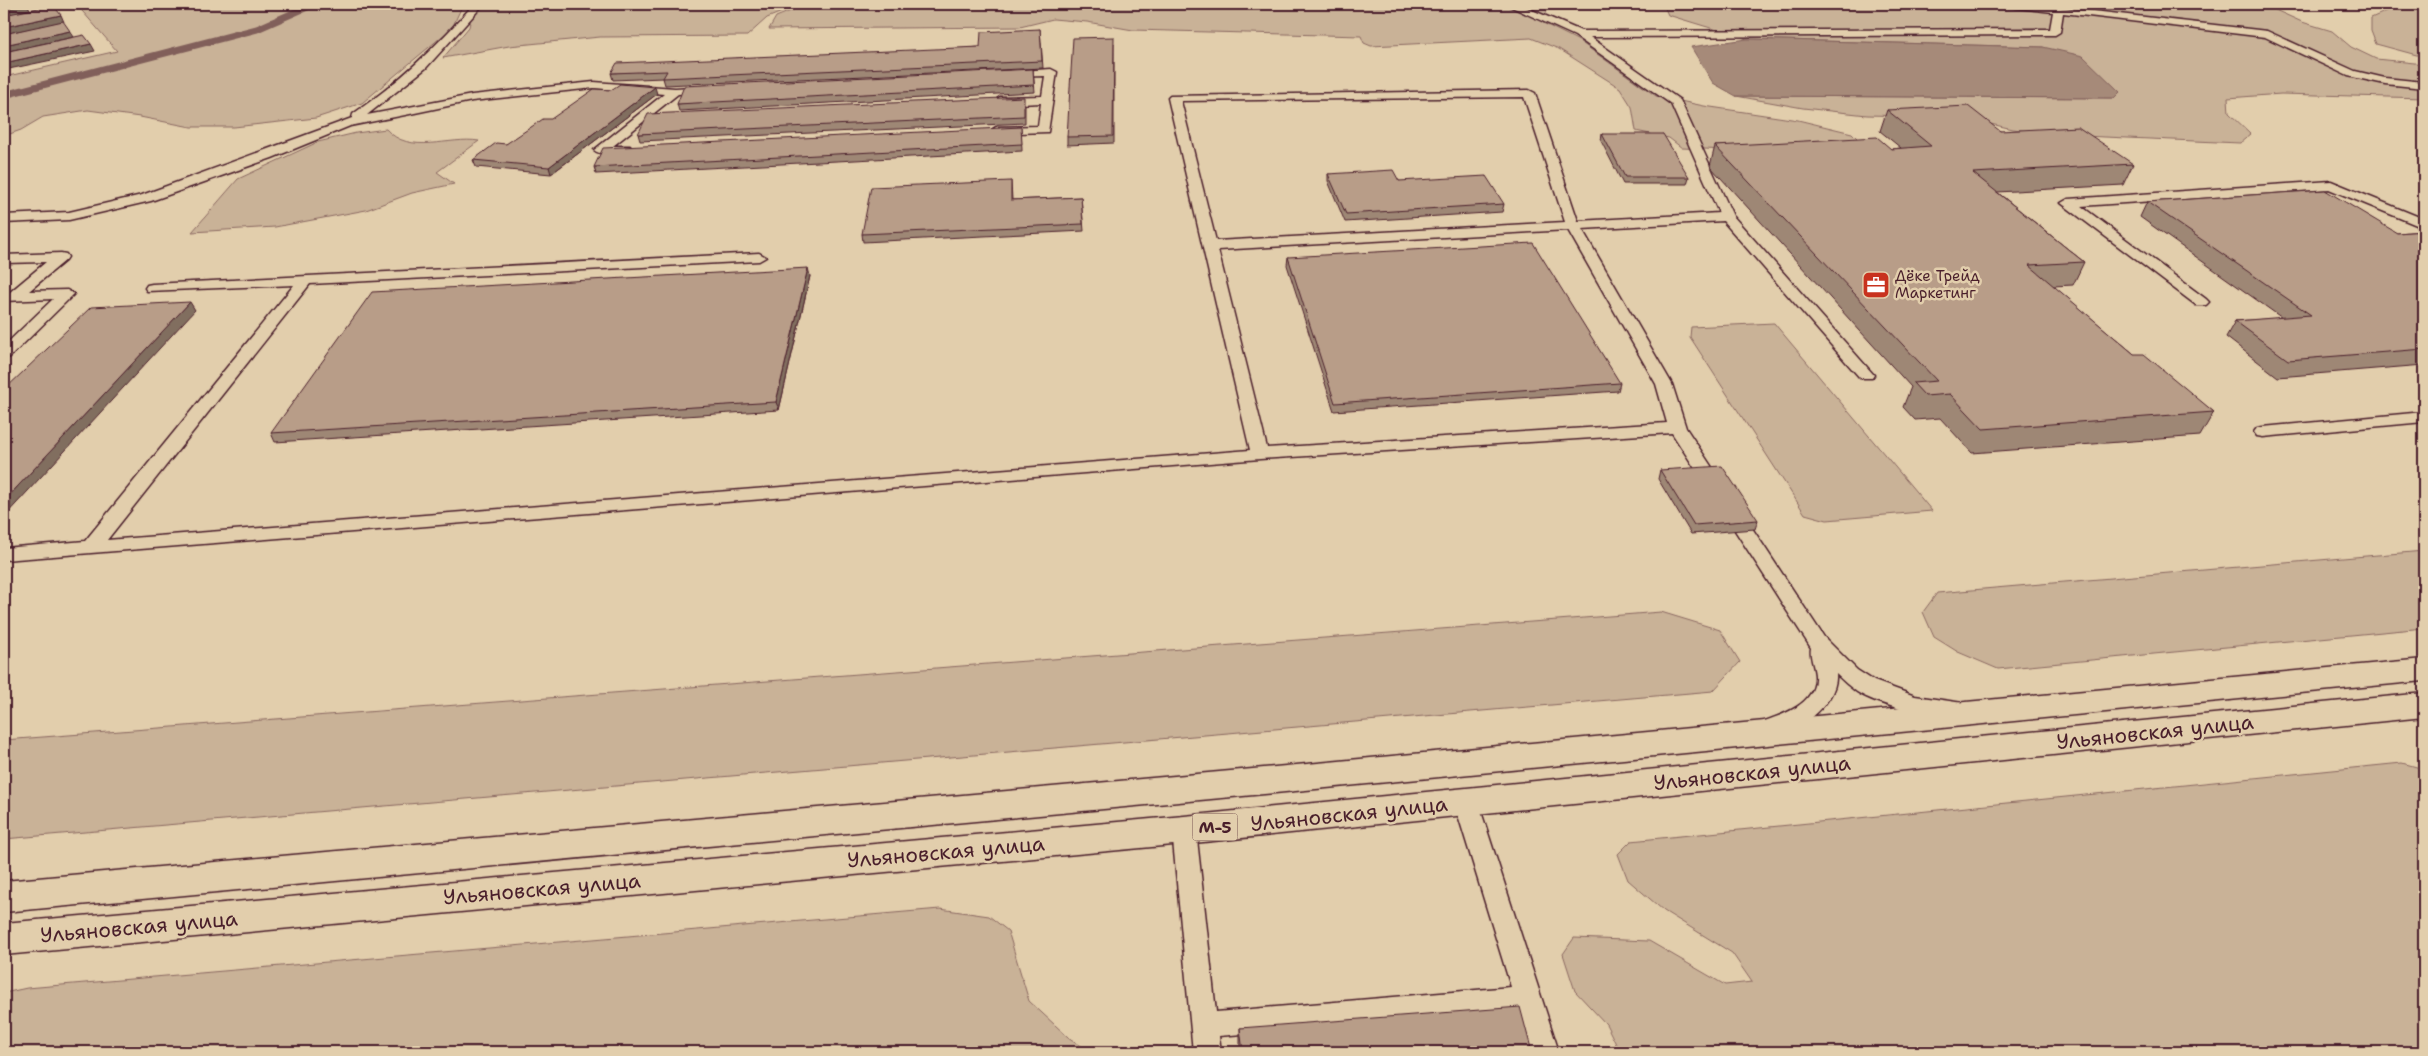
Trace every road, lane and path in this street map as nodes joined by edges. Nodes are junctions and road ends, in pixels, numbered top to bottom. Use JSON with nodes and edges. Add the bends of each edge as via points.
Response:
{"nodes":[{"id":1,"x":479,"y":4,"type":"edge"},
{"id":2,"x":1510,"y":4,"type":"edge"},
{"id":3,"x":2008,"y":4,"type":"edge"},
{"id":4,"x":2059,"y":10,"type":"junction"},
{"id":5,"x":1579,"y":34,"type":"junction"},
{"id":6,"x":1001,"y":75,"type":"edge"},
{"id":7,"x":2424,"y":85,"type":"edge"},
{"id":8,"x":724,"y":88,"type":"edge"},
{"id":9,"x":675,"y":91,"type":"junction"},
{"id":10,"x":1046,"y":99,"type":"junction"},
{"id":11,"x":987,"y":101,"type":"edge"},
{"id":12,"x":661,"y":117,"type":"edge"},
{"id":13,"x":642,"y":118,"type":"junction"},
{"id":14,"x":348,"y":123,"type":"junction"},
{"id":15,"x":985,"y":132,"type":"edge"},
{"id":16,"x":640,"y":148,"type":"edge"},
{"id":17,"x":1726,"y":217,"type":"junction"},
{"id":18,"x":4,"y":219,"type":"edge"},
{"id":19,"x":2424,"y":224,"type":"edge"},
{"id":20,"x":1573,"y":226,"type":"junction"},
{"id":21,"x":1210,"y":246,"type":"junction"},
{"id":22,"x":759,"y":257,"type":"dead end"},
{"id":23,"x":4,"y":259,"type":"edge"},
{"id":24,"x":306,"y":280,"type":"junction"},
{"id":25,"x":152,"y":288,"type":"dead end"},
{"id":26,"x":8,"y":297,"type":"edge"},
{"id":27,"x":2201,"y":302,"type":"dead end"},
{"id":28,"x":4,"y":354,"type":"edge"},
{"id":29,"x":1866,"y":375,"type":"dead end"},
{"id":30,"x":2424,"y":417,"type":"edge"},
{"id":31,"x":1677,"y":428,"type":"junction"},
{"id":32,"x":2263,"y":432,"type":"dead end"},
{"id":33,"x":1260,"y":454,"type":"junction"},
{"id":34,"x":90,"y":548,"type":"junction"},
{"id":35,"x":4,"y":554,"type":"edge"},
{"id":36,"x":1817,"y":642,"type":"junction"},
{"id":37,"x":2424,"y":670,"type":"edge"},
{"id":38,"x":2424,"y":705,"type":"edge"},
{"id":39,"x":1987,"y":712,"type":"junction"},
{"id":40,"x":1753,"y":734,"type":"junction"},
{"id":41,"x":1466,"y":802,"type":"junction"},
{"id":42,"x":1184,"y":830,"type":"junction"},
{"id":43,"x":4,"y":897,"type":"edge"},
{"id":44,"x":4,"y":939,"type":"edge"},
{"id":45,"x":1528,"y":998,"type":"junction"},
{"id":46,"x":1204,"y":1025,"type":"junction"},
{"id":47,"x":1207,"y":1052,"type":"edge"},
{"id":48,"x":1545,"y":1052,"type":"edge"}],
"edges":[{"from":1,"to":14,"type":"lane","via":[[423,67]]},
{"from":2,"to":5,"type":"lane"},
{"from":3,"to":4,"type":"lane"},
{"from":4,"to":5,"type":"lane","via":[[2054,32]]},
{"from":4,"to":7,"type":"lane","via":[[2267,34],[2352,74]]},
{"from":5,"to":17,"type":"lane","via":[[1676,102]]},
{"from":6,"to":10,"type":"lane","via":[[1051,72]]},
{"from":8,"to":9,"type":"lane"},
{"from":9,"to":13,"type":"lane"},
{"from":9,"to":14,"type":"lane","via":[[594,85],[528,91],[463,100]]},
{"from":10,"to":11,"type":"lane"},
{"from":10,"to":15,"type":"lane","via":[[1044,129]]},
{"from":12,"to":13,"type":"lane"},
{"from":13,"to":16,"type":"lane","via":[[600,150]]},
{"from":14,"to":18,"type":"lane","via":[[146,198],[69,216]]},
{"from":17,"to":20,"type":"lane"},
{"from":17,"to":29,"type":"lane"},
{"from":19,"to":27,"type":"lane","via":[[2331,185],[2068,203]]},
{"from":20,"to":21,"type":"lane"},
{"from":20,"to":21,"type":"lane","via":[[1529,93],[1174,98]]},
{"from":20,"to":31,"type":"lane","via":[[1664,384]]},
{"from":21,"to":33,"type":"lane"},
{"from":22,"to":24,"type":"lane"},
{"from":23,"to":26,"type":"lane","via":[[61,257]]},
{"from":24,"to":25,"type":"lane"},
{"from":24,"to":34,"type":"lane"},
{"from":26,"to":28,"type":"lane","via":[[67,294]]},
{"from":30,"to":32,"type":"lane"},
{"from":31,"to":33,"type":"lane"},
{"from":31,"to":36,"type":"lane"},
{"from":33,"to":34,"type":"lane"},
{"from":34,"to":35,"type":"lane"},
{"from":36,"to":39,"type":"lane","via":[[1850,675],[1866,687],[1889,697],[1915,704]]},
{"from":36,"to":40,"type":"lane","via":[[1828,674],[1826,687],[1819,698],[1788,721]]},
{"from":37,"to":39,"type":"highway","name":"Ульяновская улица","number":"М-5"},
{"from":38,"to":41,"type":"highway","name":"Ульяновская улица","number":"М-5"},
{"from":39,"to":40,"type":"highway","name":"Ульяновская улица","number":"М-5"},
{"from":40,"to":43,"type":"highway","name":"Ульяновская улица","number":"М-5"},
{"from":41,"to":42,"type":"highway","name":"Ульяновская улица","number":"М-5"},
{"from":41,"to":45,"type":"lane"},
{"from":42,"to":44,"type":"highway","name":"Ульяновская улица","number":"М-5"},
{"from":42,"to":46,"type":"lane"},
{"from":45,"to":46,"type":"lane"},
{"from":45,"to":48,"type":"lane"},
{"from":46,"to":47,"type":"lane"}]}
